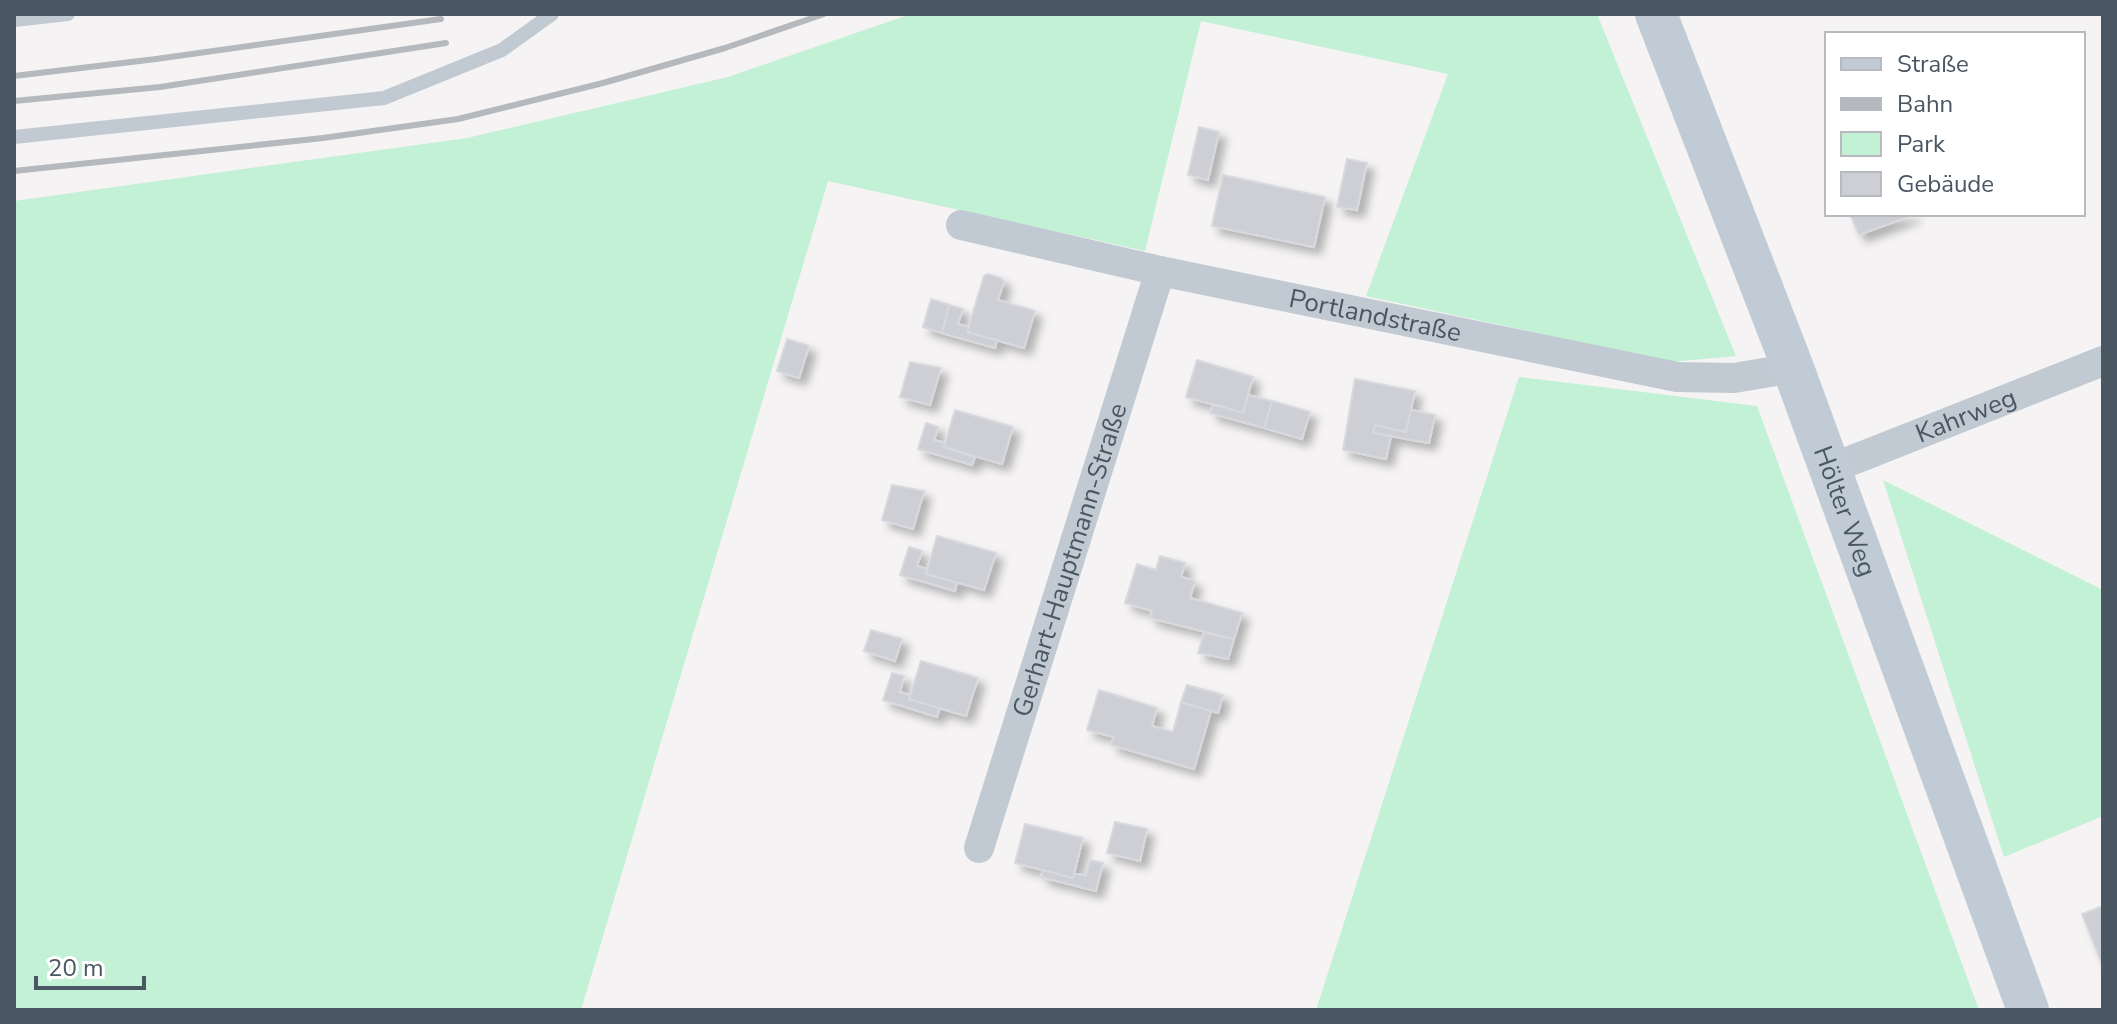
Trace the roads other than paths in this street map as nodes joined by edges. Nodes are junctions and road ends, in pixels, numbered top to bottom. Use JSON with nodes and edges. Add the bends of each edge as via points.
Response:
{"nodes":[{"id":1,"x":68,"y":14,"type":"edge"},
{"id":2,"x":552,"y":14,"type":"edge"},
{"id":3,"x":1656,"y":14,"type":"edge"},
{"id":4,"x":14,"y":20,"type":"edge"},
{"id":5,"x":14,"y":137,"type":"edge"},
{"id":6,"x":961,"y":225,"type":"dead end"},
{"id":7,"x":1160,"y":271,"type":"junction"},
{"id":8,"x":2103,"y":361,"type":"edge"},
{"id":9,"x":1793,"y":368,"type":"junction"},
{"id":10,"x":1830,"y":469,"type":"junction"},
{"id":11,"x":979,"y":848,"type":"dead end"},
{"id":12,"x":2028,"y":1010,"type":"edge"}],
"edges":[{"from":1,"to":4,"type":"lane"},
{"from":2,"to":5,"type":"lane","via":[[502,50],[384,98]]},
{"from":3,"to":9,"type":"main road","name":"Hölter Weg"},
{"from":6,"to":7,"type":"street","name":"Portlandstraße"},
{"from":7,"to":9,"type":"street","name":"Portlandstraße","via":[[1677,377],[1734,378]]},
{"from":7,"to":11,"type":"street","name":"Gerhart-Hauptmann-Straße"},
{"from":8,"to":10,"type":"street","name":"Kahrweg"},
{"from":9,"to":10,"type":"main road","name":"Hölter Weg"},
{"from":10,"to":12,"type":"main road","name":"Hölter Weg"}]}
